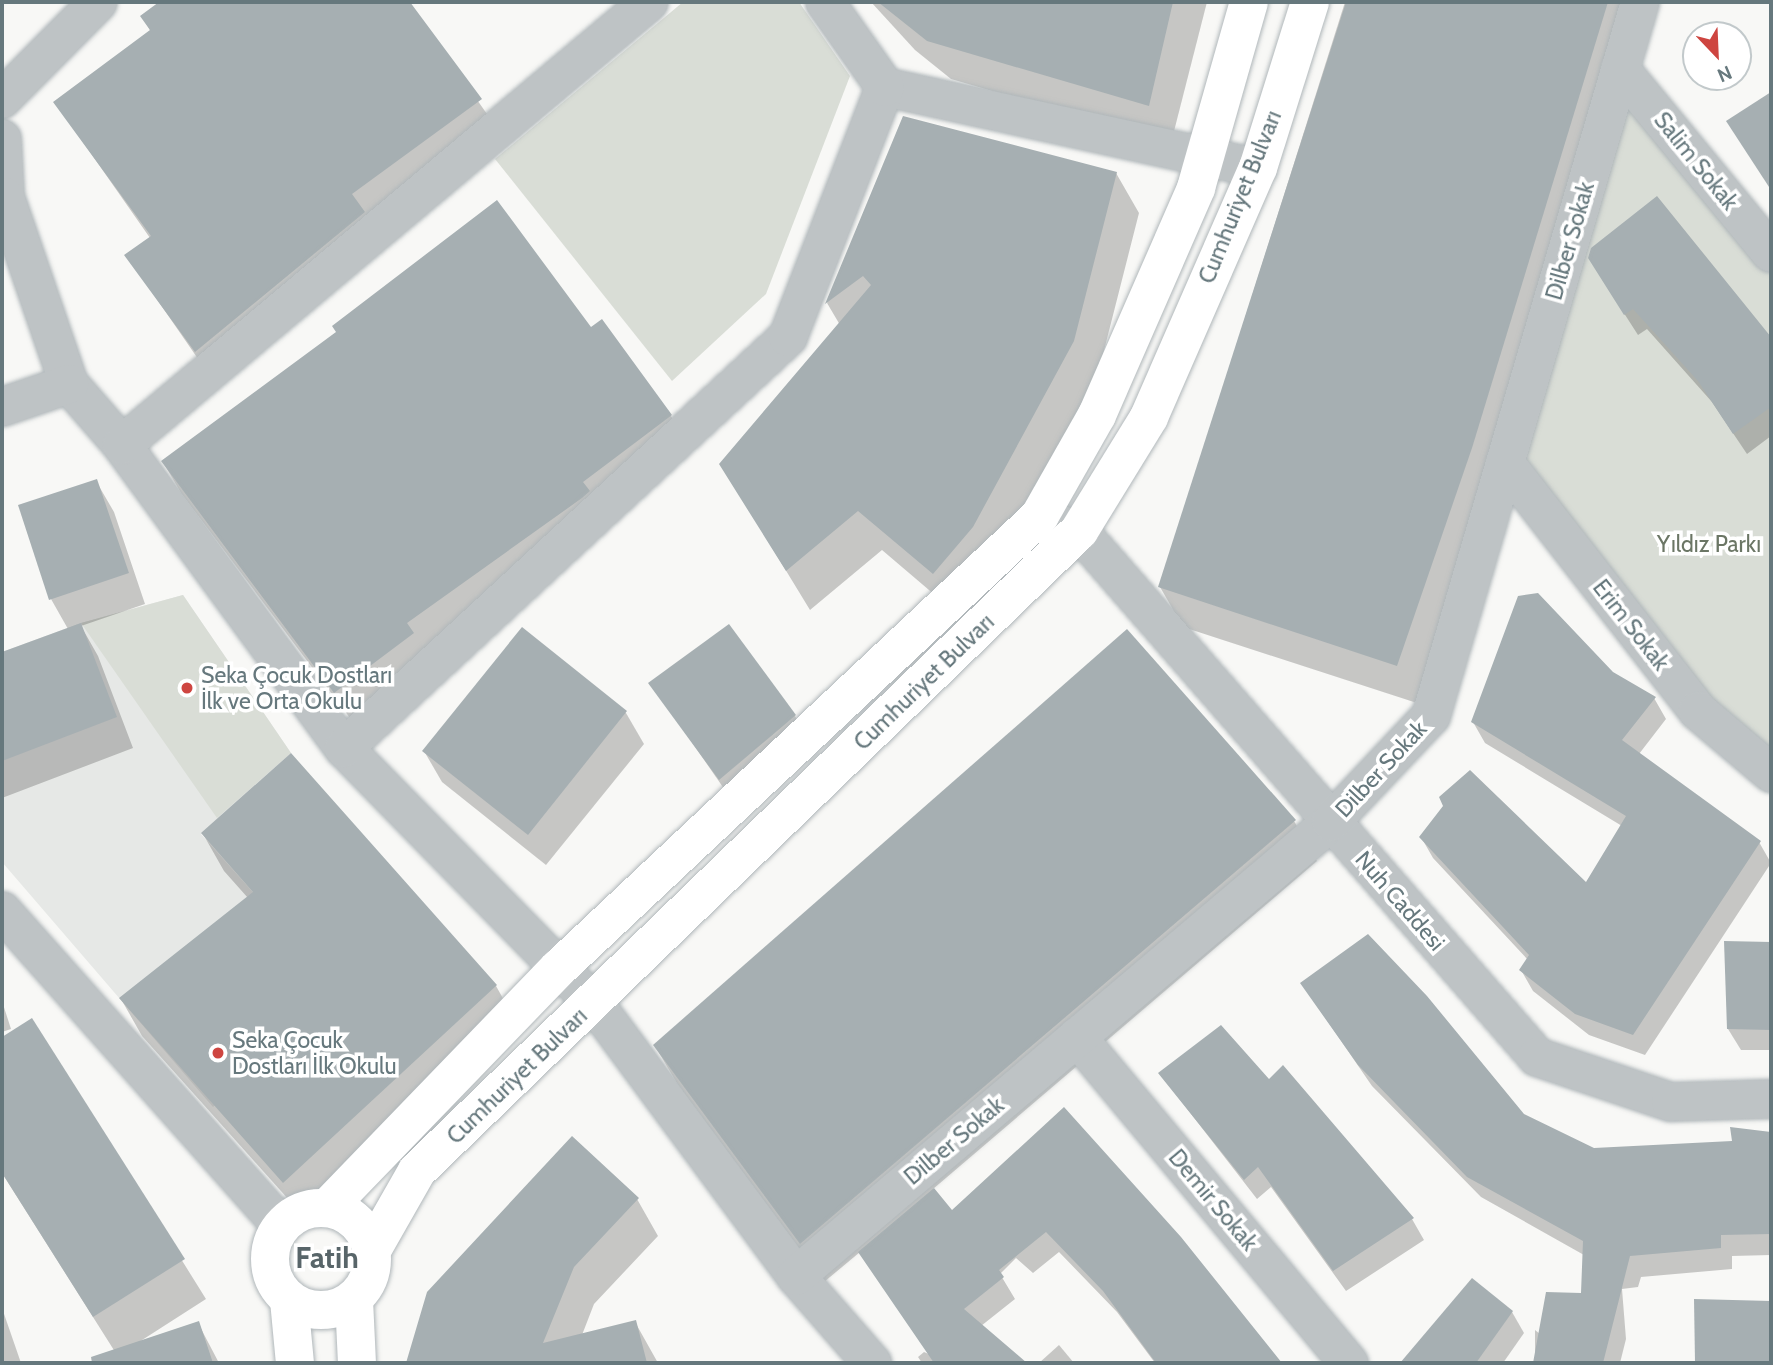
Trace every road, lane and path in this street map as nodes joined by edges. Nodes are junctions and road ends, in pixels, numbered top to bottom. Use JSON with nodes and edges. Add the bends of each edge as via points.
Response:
{"nodes":[{"id":1,"x":98,"y":2,"type":"edge"},
{"id":2,"x":649,"y":2,"type":"edge"},
{"id":3,"x":825,"y":2,"type":"edge"},
{"id":4,"x":1250,"y":2,"type":"edge"},
{"id":5,"x":1310,"y":2,"type":"edge"},
{"id":6,"x":1640,"y":2,"type":"edge"},
{"id":7,"x":1620,"y":69,"type":"junction"},
{"id":8,"x":885,"y":88,"type":"junction"},
{"id":9,"x":2,"y":99,"type":"edge"},
{"id":10,"x":2,"y":139,"type":"edge"},
{"id":11,"x":1205,"y":157,"type":"junction"},
{"id":12,"x":1258,"y":167,"type":"junction"},
{"id":13,"x":1771,"y":253,"type":"edge"},
{"id":14,"x":69,"y":384,"type":"junction"},
{"id":15,"x":2,"y":407,"type":"edge"},
{"id":16,"x":122,"y":444,"type":"junction"},
{"id":17,"x":1505,"y":463,"type":"junction"},
{"id":18,"x":1039,"y":517,"type":"junction"},
{"id":19,"x":1079,"y":531,"type":"junction"},
{"id":20,"x":344,"y":748,"type":"junction"},
{"id":21,"x":1771,"y":773,"type":"edge"},
{"id":22,"x":1331,"y":822,"type":"junction"},
{"id":23,"x":2,"y":911,"type":"edge"},
{"id":24,"x":559,"y":968,"type":"junction"},
{"id":25,"x":594,"y":1003,"type":"junction"},
{"id":26,"x":1077,"y":1037,"type":"junction"},
{"id":27,"x":1771,"y":1098,"type":"edge"},
{"id":28,"x":327,"y":1208,"type":"junction"},
{"id":29,"x":282,"y":1226,"type":"junction"},
{"id":30,"x":372,"y":1250,"type":"junction"},
{"id":31,"x":796,"y":1276,"type":"junction"},
{"id":32,"x":289,"y":1300,"type":"junction"},
{"id":33,"x":354,"y":1300,"type":"junction"},
{"id":34,"x":295,"y":1363,"type":"edge"},
{"id":35,"x":357,"y":1363,"type":"edge"},
{"id":36,"x":872,"y":1363,"type":"edge"},
{"id":37,"x":1349,"y":1363,"type":"edge"}],
"edges":[{"from":1,"to":9,"type":"street"},
{"from":2,"to":16,"type":"street"},
{"from":3,"to":8,"type":"street"},
{"from":4,"to":11,"type":"main road","name":"Cumhuriyet Bulvarı"},
{"from":5,"to":12,"type":"main road","name":"Cumhuriyet Bulvarı"},
{"from":6,"to":7,"type":"street","name":"Dilber Sokak"},
{"from":7,"to":13,"type":"street","name":"Salim Sokak"},
{"from":7,"to":17,"type":"street","name":"Dilber Sokak"},
{"from":8,"to":11,"type":"street"},
{"from":8,"to":20,"type":"street","via":[[788,338]]},
{"from":10,"to":14,"type":"street","via":[[5,197]]},
{"from":11,"to":12,"type":"street"},
{"from":11,"to":18,"type":"main road","name":"Cumhuriyet Bulvarı","via":[[1196,188],[1097,415]]},
{"from":12,"to":19,"type":"main road","name":"Cumhuriyet Bulvarı","via":[[1149,417]]},
{"from":14,"to":15,"type":"street"},
{"from":14,"to":16,"type":"street"},
{"from":16,"to":20,"type":"street"},
{"from":17,"to":21,"type":"street","name":"Erim Sokak","via":[[1698,710]]},
{"from":17,"to":22,"type":"street","name":"Dilber Sokak","via":[[1431,716]]},
{"from":18,"to":19,"type":"street","name":"Nuh Caddesi"},
{"from":18,"to":24,"type":"main road","name":"Cumhuriyet Bulvarı"},
{"from":19,"to":22,"type":"street","name":"Nuh Caddesi"},
{"from":19,"to":25,"type":"main road","name":"Cumhuriyet Bulvarı"},
{"from":20,"to":24,"type":"street"},
{"from":22,"to":26,"type":"street","name":"Dilber Sokak"},
{"from":22,"to":27,"type":"street","name":"Nuh Caddesi","via":[[1537,1056],[1671,1102]]},
{"from":23,"to":29,"type":"street"},
{"from":24,"to":25,"type":"street"},
{"from":24,"to":28,"type":"main road","name":"Cumhuriyet Bulvarı"},
{"from":25,"to":30,"type":"main road","name":"Cumhuriyet Bulvarı","via":[[417,1171]]},
{"from":25,"to":31,"type":"street"},
{"from":26,"to":31,"type":"street","name":"Dilber Sokak"},
{"from":26,"to":37,"type":"street","name":"Demir Sokak"},
{"from":28,"to":29,"type":"main road","via":[[295,1215]]},
{"from":28,"to":30,"type":"main road","via":[[357,1222]]},
{"from":29,"to":32,"type":"main road","via":[[270,1256],[278,1287]]},
{"from":30,"to":33,"type":"main road","via":[[370,1278]]},
{"from":31,"to":36,"type":"street"},
{"from":32,"to":33,"type":"main road","via":[[321,1311]]},
{"from":32,"to":34,"type":"main road"},
{"from":33,"to":35,"type":"main road"}]}
